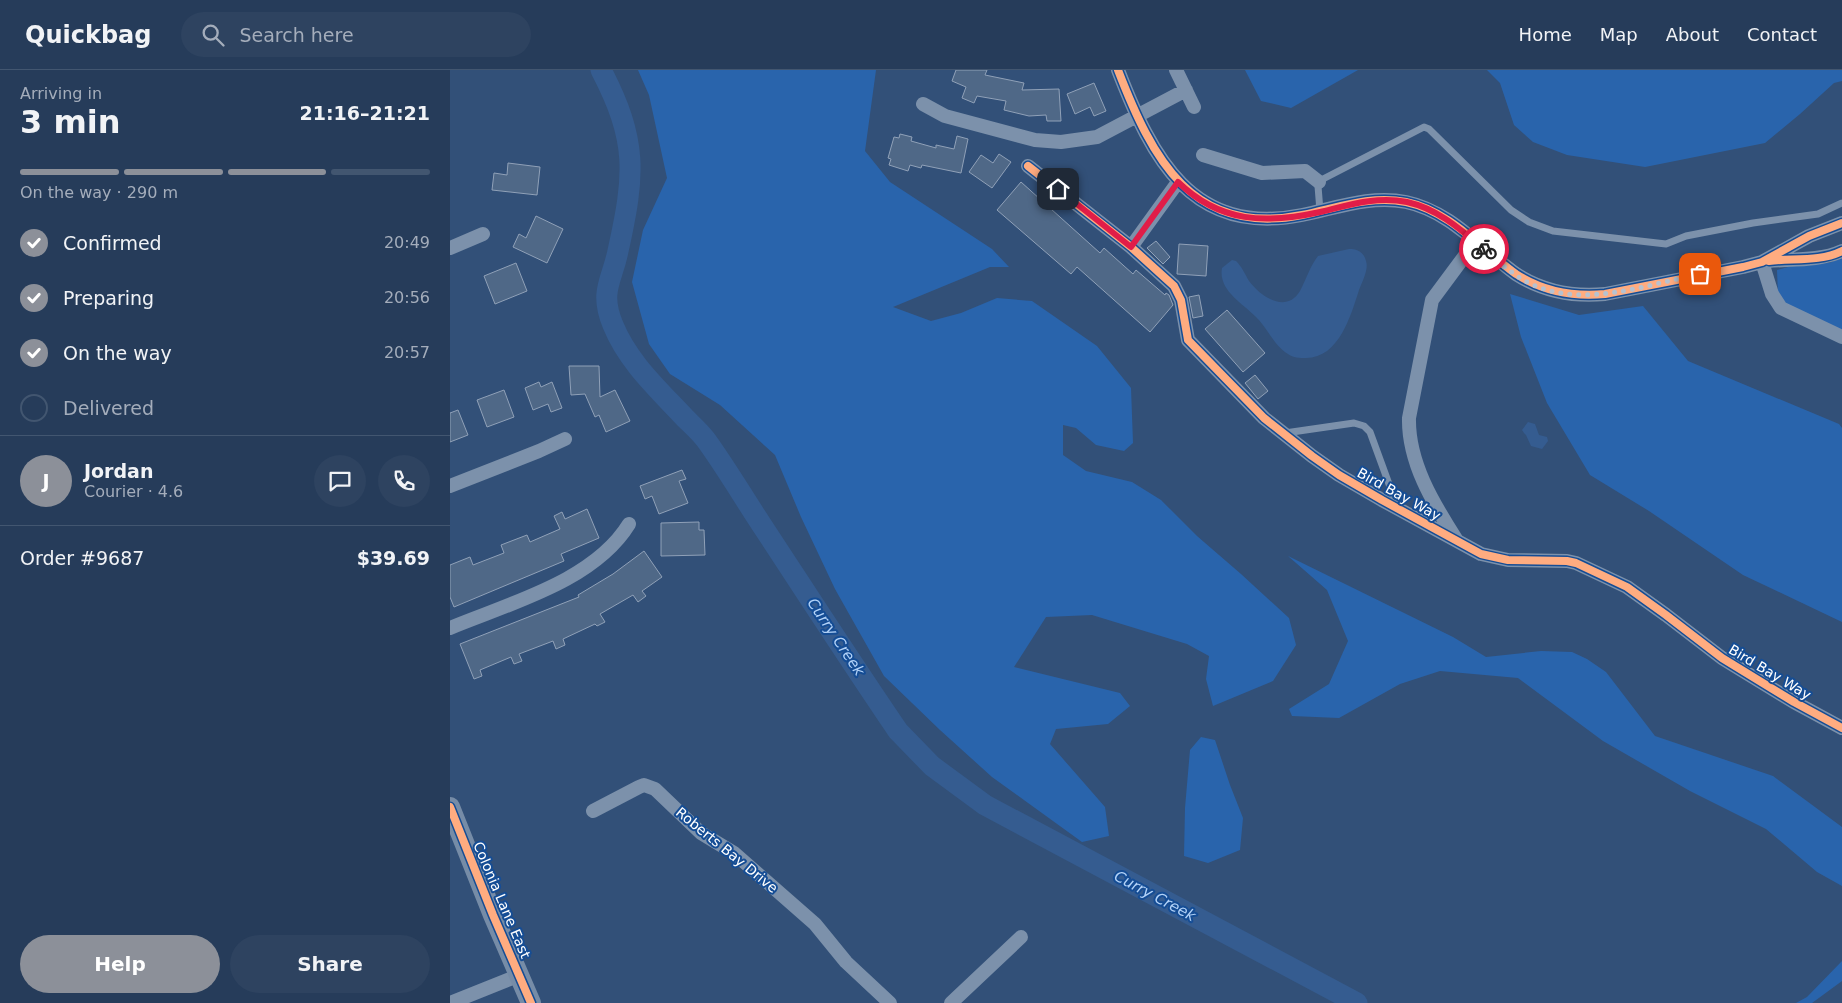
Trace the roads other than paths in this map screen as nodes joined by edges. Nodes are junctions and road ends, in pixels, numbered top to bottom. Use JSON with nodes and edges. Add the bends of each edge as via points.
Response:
{"nodes":[{"id":1,"x":1118,"y":70,"type":"edge"},
{"id":2,"x":1176,"y":70,"type":"edge"},
{"id":3,"x":1186,"y":90,"type":"junction"},
{"id":4,"x":924,"y":104,"type":"dead end"},
{"id":5,"x":1194,"y":107,"type":"dead end"},
{"id":6,"x":1138,"y":116,"type":"junction"},
{"id":7,"x":1203,"y":155,"type":"dead end"},
{"id":8,"x":1028,"y":166,"type":"dead end"},
{"id":9,"x":1178,"y":182,"type":"junction"},
{"id":10,"x":1320,"y":182,"type":"junction"},
{"id":11,"x":1842,"y":203,"type":"edge"},
{"id":12,"x":1320,"y":212,"type":"junction"},
{"id":13,"x":1842,"y":224,"type":"edge"},
{"id":14,"x":483,"y":234,"type":"dead end"},
{"id":15,"x":1475,"y":242,"type":"junction"},
{"id":16,"x":1131,"y":247,"type":"junction"},
{"id":17,"x":450,"y":248,"type":"edge"},
{"id":18,"x":1842,"y":251,"type":"edge"},
{"id":19,"x":1762,"y":262,"type":"junction"},
{"id":20,"x":1842,"y":337,"type":"edge"},
{"id":21,"x":1282,"y":434,"type":"junction"},
{"id":22,"x":565,"y":439,"type":"dead end"},
{"id":23,"x":450,"y":486,"type":"edge"},
{"id":24,"x":1395,"y":506,"type":"junction"},
{"id":25,"x":629,"y":524,"type":"dead end"},
{"id":26,"x":1458,"y":541,"type":"junction"},
{"id":27,"x":450,"y":628,"type":"edge"},
{"id":28,"x":1842,"y":728,"type":"edge"},
{"id":29,"x":450,"y":807,"type":"edge"},
{"id":30,"x":593,"y":811,"type":"dead end"},
{"id":31,"x":455,"y":835,"type":"edge"},
{"id":32,"x":1021,"y":937,"type":"dead end"},
{"id":33,"x":520,"y":975,"type":"junction"},
{"id":34,"x":450,"y":1002,"type":"edge"},
{"id":35,"x":531,"y":1003,"type":"edge"},
{"id":36,"x":890,"y":1003,"type":"edge"},
{"id":37,"x":951,"y":1003,"type":"edge"}],
"edges":[{"from":1,"to":6,"type":"street"},
{"from":2,"to":3,"type":"street"},
{"from":3,"to":5,"type":"street"},
{"from":3,"to":6,"type":"street"},
{"from":4,"to":6,"type":"street","via":[[945,116],[1049,141],[1097,137]]},
{"from":6,"to":9,"type":"street","via":[[1158,155]]},
{"from":7,"to":10,"type":"street","via":[[1262,173],[1305,171]]},
{"from":8,"to":16,"type":"street","name":"Bird Bay Way"},
{"from":9,"to":12,"type":"street","via":[[1200,200],[1246,218],[1285,218]]},
{"from":9,"to":16,"type":"street"},
{"from":10,"to":11,"type":"lane","via":[[1424,128],[1429,129],[1511,210],[1529,222],[1553,231],[1666,244],[1686,236],[1818,214]]},
{"from":10,"to":12,"type":"lane"},
{"from":12,"to":15,"type":"street","via":[[1365,201],[1406,202],[1443,216]]},
{"from":13,"to":19,"type":"street","via":[[1809,236]]},
{"from":14,"to":17,"type":"street"},
{"from":15,"to":19,"type":"street","via":[[1526,281],[1554,292],[1586,296]]},
{"from":15,"to":26,"type":"street","name":"Bird Bay Way","via":[[1432,300],[1409,418],[1412,444],[1426,487]]},
{"from":16,"to":21,"type":"street","name":"Bird Bay Way","via":[[1176,290],[1181,300],[1188,340]]},
{"from":18,"to":19,"type":"street","via":[[1818,258]]},
{"from":19,"to":20,"type":"street","via":[[1772,294],[1781,308]]},
{"from":21,"to":24,"type":"street","name":"Bird Bay Way","via":[[1339,475]]},
{"from":21,"to":24,"type":"lane","via":[[1354,423],[1364,426],[1370,432],[1394,495]]},
{"from":22,"to":23,"type":"street"},
{"from":24,"to":26,"type":"street","name":"Bird Bay Way"},
{"from":25,"to":27,"type":"street","via":[[611,548],[568,578]]},
{"from":26,"to":28,"type":"street","name":"Bird Bay Way","via":[[1494,558],[1576,563],[1627,588],[1722,658]]},
{"from":29,"to":31,"type":"street","name":"Colonia Lane East"},
{"from":30,"to":36,"type":"street","name":"Roberts Bay Drive","via":[[644,785],[655,789],[701,833],[734,853],[815,924],[846,962]]},
{"from":31,"to":33,"type":"street","name":"Colonia Lane East"},
{"from":32,"to":37,"type":"street"},
{"from":33,"to":34,"type":"street"},
{"from":33,"to":35,"type":"street","name":"Colonia Lane East"}]}
